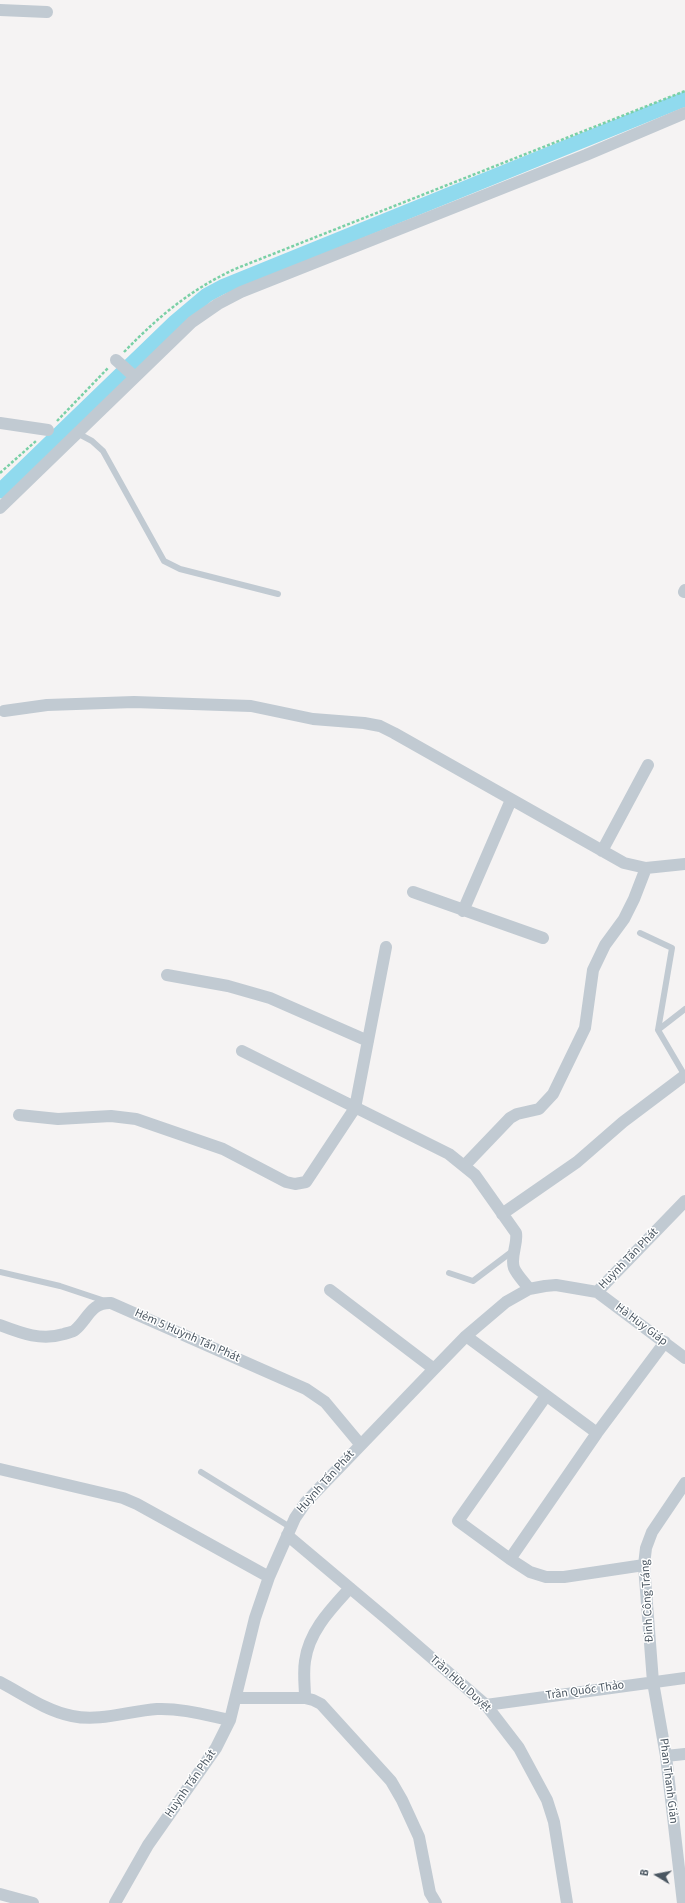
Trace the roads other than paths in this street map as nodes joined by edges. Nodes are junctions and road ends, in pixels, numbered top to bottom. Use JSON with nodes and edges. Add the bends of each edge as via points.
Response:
{"nodes":[{"id":1,"x":0,"y":10,"type":"edge"},
{"id":2,"x":47,"y":12,"type":"dead end"},
{"id":3,"x":685,"y":113,"type":"edge"},
{"id":4,"x":116,"y":360,"type":"dead end"},
{"id":5,"x":135,"y":377,"type":"junction"},
{"id":6,"x":0,"y":423,"type":"edge"},
{"id":7,"x":48,"y":430,"type":"dead end"},
{"id":8,"x":77,"y":433,"type":"junction"},
{"id":9,"x":0,"y":508,"type":"edge"},
{"id":10,"x":278,"y":594,"type":"dead end"},
{"id":11,"x":4,"y":710,"type":"dead end"},
{"id":12,"x":648,"y":765,"type":"dead end"},
{"id":13,"x":511,"y":800,"type":"junction"},
{"id":14,"x":602,"y":851,"type":"junction"},
{"id":15,"x":685,"y":864,"type":"edge"},
{"id":16,"x":646,"y":868,"type":"junction"},
{"id":17,"x":412,"y":892,"type":"dead end"},
{"id":18,"x":463,"y":911,"type":"junction"},
{"id":19,"x":640,"y":933,"type":"dead end"},
{"id":20,"x":543,"y":938,"type":"dead end"},
{"id":21,"x":386,"y":946,"type":"dead end"},
{"id":22,"x":167,"y":975,"type":"dead end"},
{"id":23,"x":685,"y":1009,"type":"edge"},
{"id":24,"x":658,"y":1030,"type":"junction"},
{"id":25,"x":368,"y":1041,"type":"junction"},
{"id":26,"x":242,"y":1051,"type":"dead end"},
{"id":27,"x":685,"y":1076,"type":"edge"},
{"id":28,"x":355,"y":1108,"type":"junction"},
{"id":29,"x":19,"y":1115,"type":"dead end"},
{"id":30,"x":465,"y":1165,"type":"junction"},
{"id":31,"x":685,"y":1201,"type":"edge"},
{"id":32,"x":502,"y":1214,"type":"junction"},
{"id":33,"x":515,"y":1249,"type":"junction"},
{"id":34,"x":0,"y":1272,"type":"edge"},
{"id":35,"x":449,"y":1273,"type":"dead end"},
{"id":36,"x":529,"y":1289,"type":"junction"},
{"id":37,"x":330,"y":1290,"type":"dead end"},
{"id":38,"x":598,"y":1292,"type":"junction"},
{"id":39,"x":111,"y":1303,"type":"junction"},
{"id":40,"x":0,"y":1325,"type":"edge"},
{"id":41,"x":466,"y":1336,"type":"junction"},
{"id":42,"x":665,"y":1342,"type":"junction"},
{"id":43,"x":685,"y":1358,"type":"edge"},
{"id":44,"x":434,"y":1369,"type":"junction"},
{"id":45,"x":546,"y":1396,"type":"junction"},
{"id":46,"x":597,"y":1433,"type":"junction"},
{"id":47,"x":360,"y":1444,"type":"junction"},
{"id":48,"x":0,"y":1469,"type":"edge"},
{"id":49,"x":201,"y":1472,"type":"dead end"},
{"id":50,"x":685,"y":1483,"type":"edge"},
{"id":51,"x":289,"y":1531,"type":"junction"},
{"id":52,"x":510,"y":1559,"type":"junction"},
{"id":53,"x":644,"y":1565,"type":"junction"},
{"id":54,"x":269,"y":1577,"type":"junction"},
{"id":55,"x":350,"y":1588,"type":"junction"},
{"id":56,"x":685,"y":1678,"type":"edge"},
{"id":57,"x":0,"y":1682,"type":"edge"},
{"id":58,"x":653,"y":1682,"type":"junction"},
{"id":59,"x":236,"y":1698,"type":"junction"},
{"id":60,"x":305,"y":1698,"type":"junction"},
{"id":61,"x":486,"y":1705,"type":"junction"},
{"id":62,"x":230,"y":1720,"type":"junction"},
{"id":63,"x":685,"y":1754,"type":"edge"},
{"id":64,"x":666,"y":1756,"type":"junction"},
{"id":65,"x":0,"y":1894,"type":"edge"},
{"id":66,"x":33,"y":1903,"type":"edge"},
{"id":67,"x":115,"y":1903,"type":"edge"},
{"id":68,"x":436,"y":1903,"type":"edge"},
{"id":69,"x":567,"y":1903,"type":"edge"},
{"id":70,"x":683,"y":1903,"type":"edge"}],
"edges":[{"from":1,"to":2,"type":"street"},
{"from":3,"to":5,"type":"street","via":[[242,292],[218,304],[192,322]]},
{"from":4,"to":5,"type":"street"},
{"from":5,"to":8,"type":"street"},
{"from":6,"to":7,"type":"street"},
{"from":8,"to":9,"type":"street"},
{"from":8,"to":10,"type":"lane","via":[[103,451],[164,561],[180,569]]},
{"from":11,"to":13,"type":"street","via":[[47,705],[134,702],[209,704],[251,706],[313,719],[364,723],[380,726],[394,733]]},
{"from":12,"to":14,"type":"street"},
{"from":13,"to":14,"type":"street"},
{"from":13,"to":18,"type":"street"},
{"from":14,"to":16,"type":"street","via":[[624,863]]},
{"from":15,"to":16,"type":"street"},
{"from":16,"to":30,"type":"street","via":[[624,919],[598,957],[590,982],[584,1028],[553,1094],[540,1109],[510,1118]]},
{"from":17,"to":18,"type":"street"},
{"from":18,"to":20,"type":"street"},
{"from":19,"to":24,"type":"lane","via":[[672,948]]},
{"from":21,"to":25,"type":"street"},
{"from":22,"to":25,"type":"street","via":[[228,986],[270,998]]},
{"from":23,"to":24,"type":"lane"},
{"from":24,"to":27,"type":"lane"},
{"from":25,"to":28,"type":"street"},
{"from":26,"to":28,"type":"street"},
{"from":27,"to":32,"type":"street","via":[[623,1122],[577,1162]]},
{"from":28,"to":29,"type":"street","via":[[306,1182],[301,1184],[286,1182],[223,1149],[136,1119],[111,1116],[58,1119]]},
{"from":28,"to":30,"type":"street","via":[[433,1145]]},
{"from":30,"to":32,"type":"street"},
{"from":31,"to":38,"type":"street","name":"Huỳnh Tấn Phát"},
{"from":32,"to":33,"type":"street","via":[[516,1233]]},
{"from":33,"to":35,"type":"lane","via":[[473,1281]]},
{"from":33,"to":36,"type":"street","via":[[514,1268]]},
{"from":34,"to":39,"type":"lane","via":[[60,1286]]},
{"from":36,"to":38,"type":"street","name":"Huỳnh Tấn Phát","via":[[556,1285]]},
{"from":36,"to":41,"type":"street","name":"Huỳnh Tấn Phát","via":[[506,1302]]},
{"from":37,"to":44,"type":"street"},
{"from":38,"to":42,"type":"street","name":"Hà Huy Giáp"},
{"from":39,"to":40,"type":"street","via":[[95,1306],[75,1330],[53,1337],[40,1337]]},
{"from":39,"to":47,"type":"street","name":"Hẻm 5 Huỳnh Tấn Phát","via":[[306,1389],[324,1402]]},
{"from":41,"to":44,"type":"street","name":"Huỳnh Tấn Phát"},
{"from":41,"to":45,"type":"street"},
{"from":42,"to":43,"type":"street","name":"Hà Huy Giáp"},
{"from":42,"to":46,"type":"street"},
{"from":44,"to":47,"type":"street","name":"Huỳnh Tấn Phát"},
{"from":45,"to":46,"type":"street"},
{"from":45,"to":52,"type":"street","via":[[458,1521]]},
{"from":46,"to":52,"type":"street"},
{"from":47,"to":51,"type":"street","name":"Huỳnh Tấn Phát","via":[[306,1502]]},
{"from":48,"to":54,"type":"street","via":[[104,1492],[137,1504]]},
{"from":49,"to":51,"type":"lane"},
{"from":50,"to":53,"type":"street","name":"Đinh Công Tráng","via":[[652,1532],[646,1548]]},
{"from":51,"to":54,"type":"street","name":"Huỳnh Tấn Phát"},
{"from":51,"to":55,"type":"street","name":"Trần Hữu Duyệt"},
{"from":52,"to":53,"type":"street","via":[[530,1572],[546,1577],[564,1577]]},
{"from":53,"to":58,"type":"street","name":"Đinh Công Tráng"},
{"from":54,"to":59,"type":"street","name":"Huỳnh Tấn Phát","via":[[255,1618]]},
{"from":55,"to":60,"type":"street","via":[[326,1615],[308,1648],[304,1669]]},
{"from":55,"to":61,"type":"street","name":"Trần Hữu Duyệt"},
{"from":56,"to":58,"type":"street","name":"Trần Quốc Thảo"},
{"from":57,"to":62,"type":"street","via":[[55,1712],[72,1717],[95,1718],[167,1709]]},
{"from":58,"to":61,"type":"street","name":"Trần Quốc Thảo"},
{"from":58,"to":64,"type":"street","name":"Phan Thanh Giản"},
{"from":59,"to":60,"type":"street"},
{"from":59,"to":62,"type":"street","name":"Huỳnh Tấn Phát"},
{"from":60,"to":68,"type":"street","via":[[321,1704],[391,1781],[419,1837],[430,1893]]},
{"from":61,"to":69,"type":"street","name":"Trần Hữu Duyệt","via":[[519,1748],[547,1800],[558,1841]]},
{"from":62,"to":67,"type":"street","name":"Huỳnh Tấn Phát","via":[[216,1748],[148,1845]]},
{"from":63,"to":64,"type":"street"},
{"from":64,"to":70,"type":"street","name":"Phan Thanh Giản"},
{"from":65,"to":66,"type":"street"}]}
